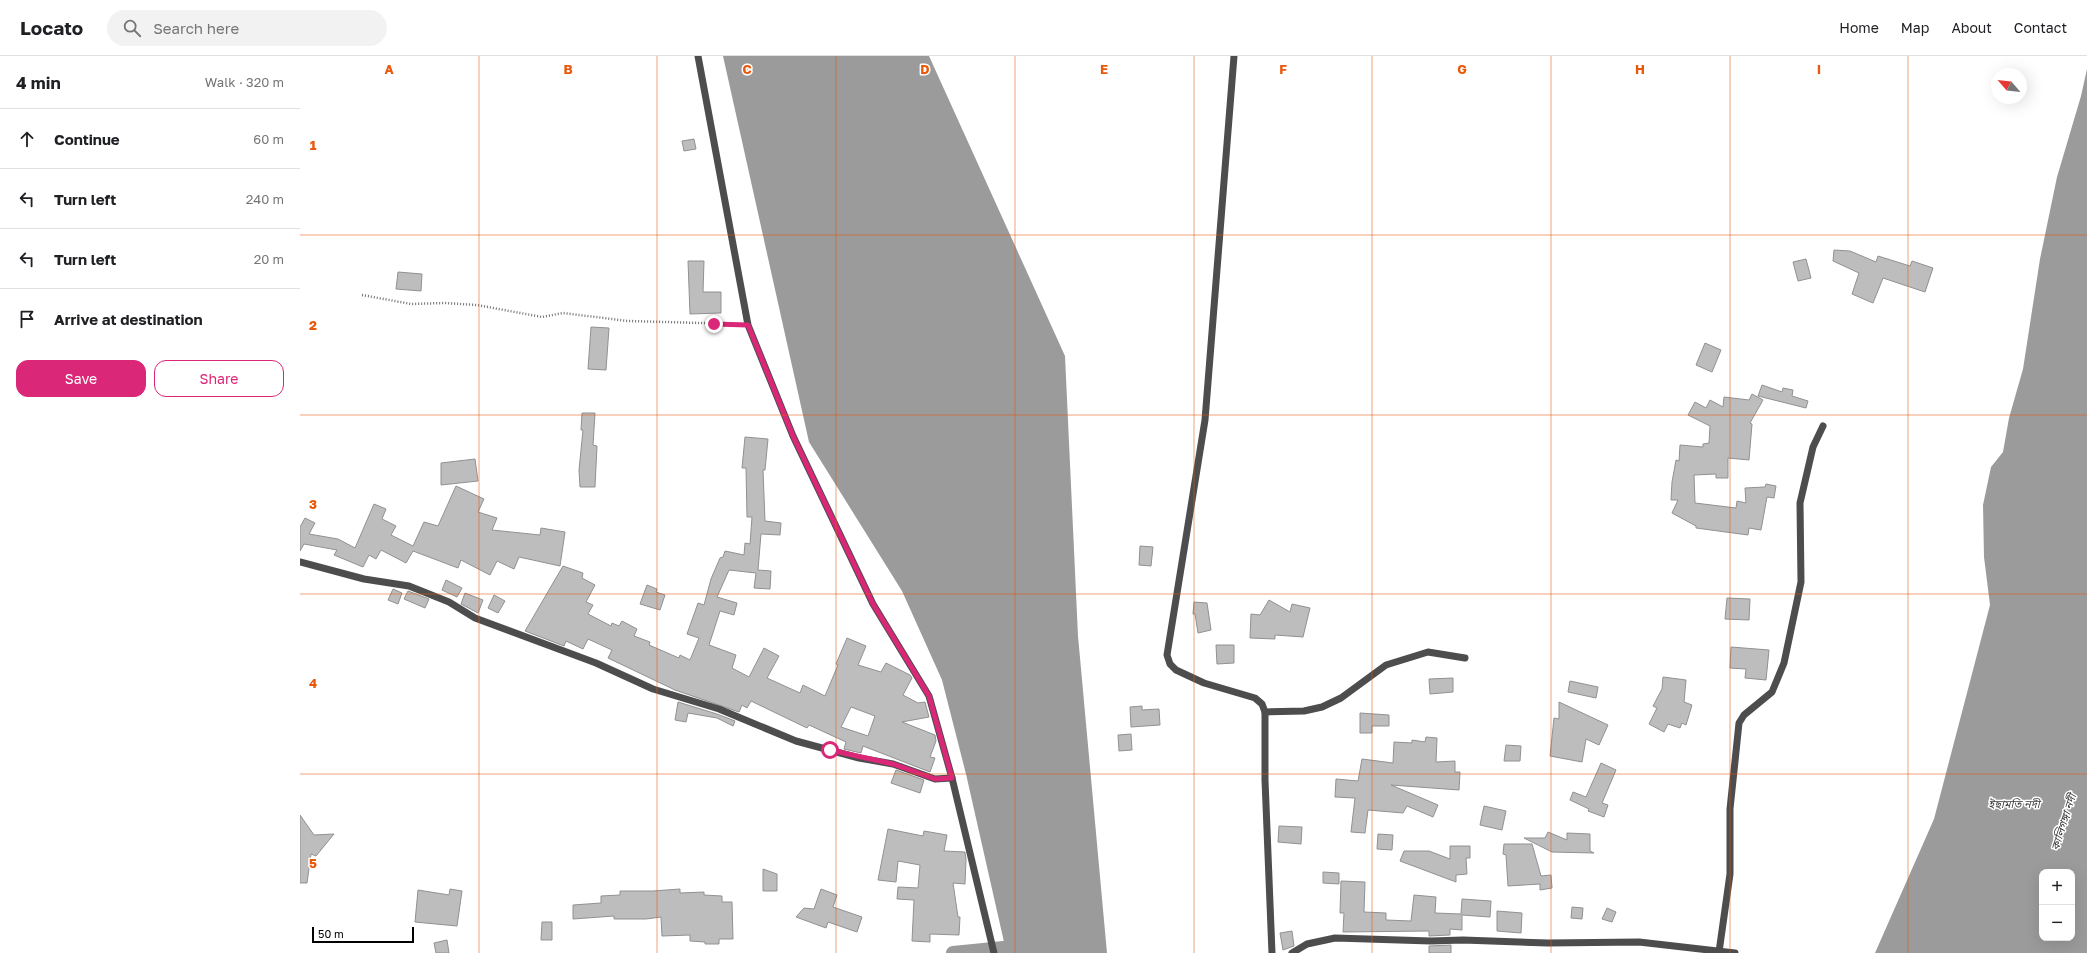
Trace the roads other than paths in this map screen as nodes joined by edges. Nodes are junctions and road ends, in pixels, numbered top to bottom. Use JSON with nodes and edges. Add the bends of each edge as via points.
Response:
{"nodes":[{"id":1,"x":698,"y":56,"type":"edge"},
{"id":2,"x":1234,"y":56,"type":"edge"},
{"id":3,"x":1823,"y":426,"type":"dead end"},
{"id":4,"x":300,"y":562,"type":"edge"},
{"id":5,"x":1465,"y":658,"type":"dead end"},
{"id":6,"x":1266,"y":712,"type":"junction"},
{"id":7,"x":952,"y":778,"type":"junction"},
{"id":8,"x":1719,"y":952,"type":"edge"},
{"id":9,"x":994,"y":953,"type":"edge"},
{"id":10,"x":1272,"y":953,"type":"edge"},
{"id":11,"x":1292,"y":953,"type":"edge"},
{"id":12,"x":1735,"y":953,"type":"edge"}],
"edges":[{"from":1,"to":7,"type":"street","via":[[748,325],[793,436],[873,604],[929,696]]},
{"from":2,"to":6,"type":"street","via":[[1205,420],[1167,655],[1170,664],[1176,670],[1204,683],[1255,698]]},
{"from":3,"to":8,"type":"street","via":[[1813,447],[1800,504],[1802,582],[1784,663],[1772,692],[1744,715],[1739,723],[1730,809],[1730,874]]},
{"from":4,"to":7,"type":"street","via":[[364,579],[409,586],[449,602],[475,618],[596,663],[653,689],[719,709],[796,741],[858,758],[893,764],[935,779]]},
{"from":5,"to":6,"type":"street","via":[[1428,652],[1386,665],[1341,698],[1322,707],[1304,711]]},
{"from":6,"to":10,"type":"street","via":[[1266,793]]},
{"from":7,"to":9,"type":"street"},
{"from":8,"to":11,"type":"street","via":[[1639,942],[1548,943],[1335,938],[1307,944]]},
{"from":8,"to":12,"type":"street"}]}
